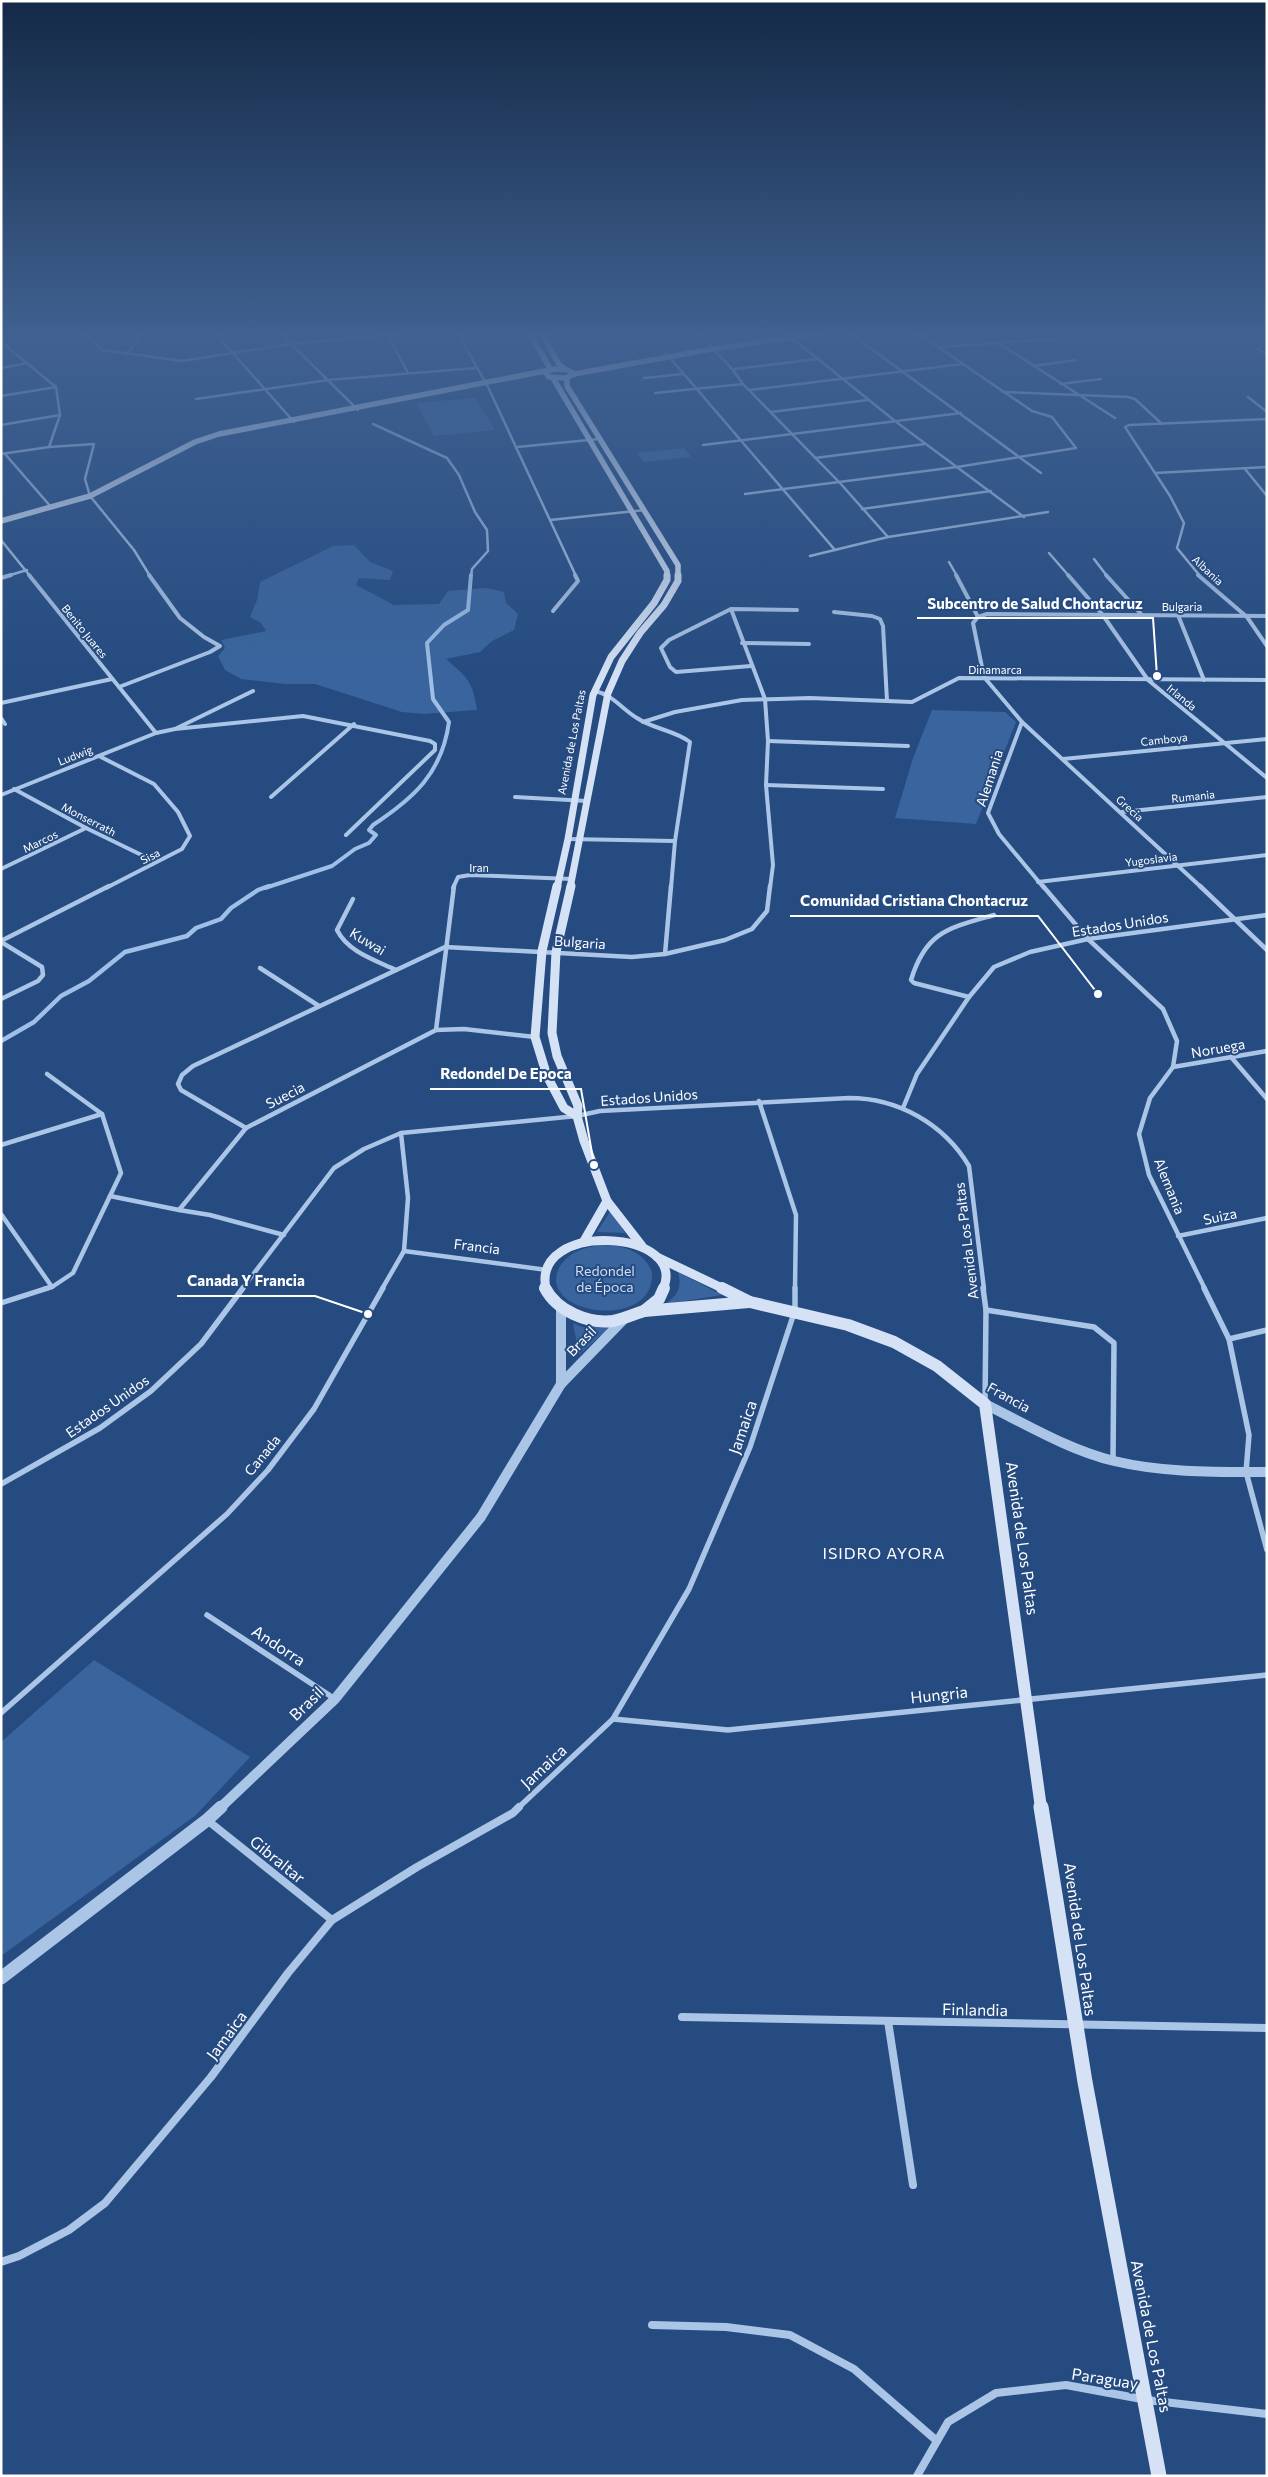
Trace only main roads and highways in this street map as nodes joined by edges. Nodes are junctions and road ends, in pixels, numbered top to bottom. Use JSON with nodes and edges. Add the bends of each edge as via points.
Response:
{"nodes":[{"id":1,"x":193,"y":450,"type":"edge"},
{"id":2,"x":596,"y":450,"type":"edge"},
{"id":3,"x":606,"y":450,"type":"edge"},
{"id":4,"x":92,"y":498,"type":"junction"},
{"id":5,"x":1,"y":521,"type":"edge"},
{"id":6,"x":1,"y":526,"type":"edge"},
{"id":7,"x":577,"y":1116,"type":"junction"},
{"id":8,"x":607,"y":1201,"type":"junction"},
{"id":9,"x":584,"y":1241,"type":"junction"},
{"id":10,"x":642,"y":1246,"type":"junction"},
{"id":11,"x":656,"y":1256,"type":"junction"},
{"id":12,"x":750,"y":1302,"type":"junction"},
{"id":13,"x":644,"y":1311,"type":"junction"},
{"id":14,"x":985,"y":1404,"type":"joint"},
{"id":15,"x":1159,"y":2476,"type":"edge"}],
"edges":[{"from":1,"to":4,"type":"main road"},
{"from":2,"to":7,"type":"main road","name":"Avenida de Los Paltas","via":[[667,571],[667,580],[654,603],[611,657],[595,691],[568,839],[542,951],[535,1037],[547,1076],[564,1108]]},
{"from":3,"to":7,"type":"main road","name":"Avenida de Los Paltas","via":[[678,565],[678,581],[622,661],[608,693],[556,952],[552,1033],[557,1056],[578,1106]]},
{"from":4,"to":5,"type":"main road"},
{"from":4,"to":6,"type":"main road"},
{"from":7,"to":8,"type":"main road","name":"Avenida de Los Paltas"},
{"from":8,"to":9,"type":"main road"},
{"from":8,"to":10,"type":"main road","name":"Avenida de Los Paltas"},
{"from":9,"to":10,"type":"main road","via":[[604,1238]]},
{"from":9,"to":13,"type":"main road","via":[[555,1258],[547,1270],[545,1284],[550,1297],[574,1316],[590,1320],[624,1319]]},
{"from":10,"to":11,"type":"main road"},
{"from":11,"to":12,"type":"main road","name":"Francia"},
{"from":11,"to":13,"type":"main road","via":[[665,1270],[666,1285],[659,1299]]},
{"from":12,"to":13,"type":"main road","name":"Francia"},
{"from":12,"to":14,"type":"main road","name":"Francia","via":[[848,1324],[894,1342],[937,1366]]},
{"from":14,"to":15,"type":"main road","name":"Avenida de Los Paltas","via":[[1075,2024]]}]}
